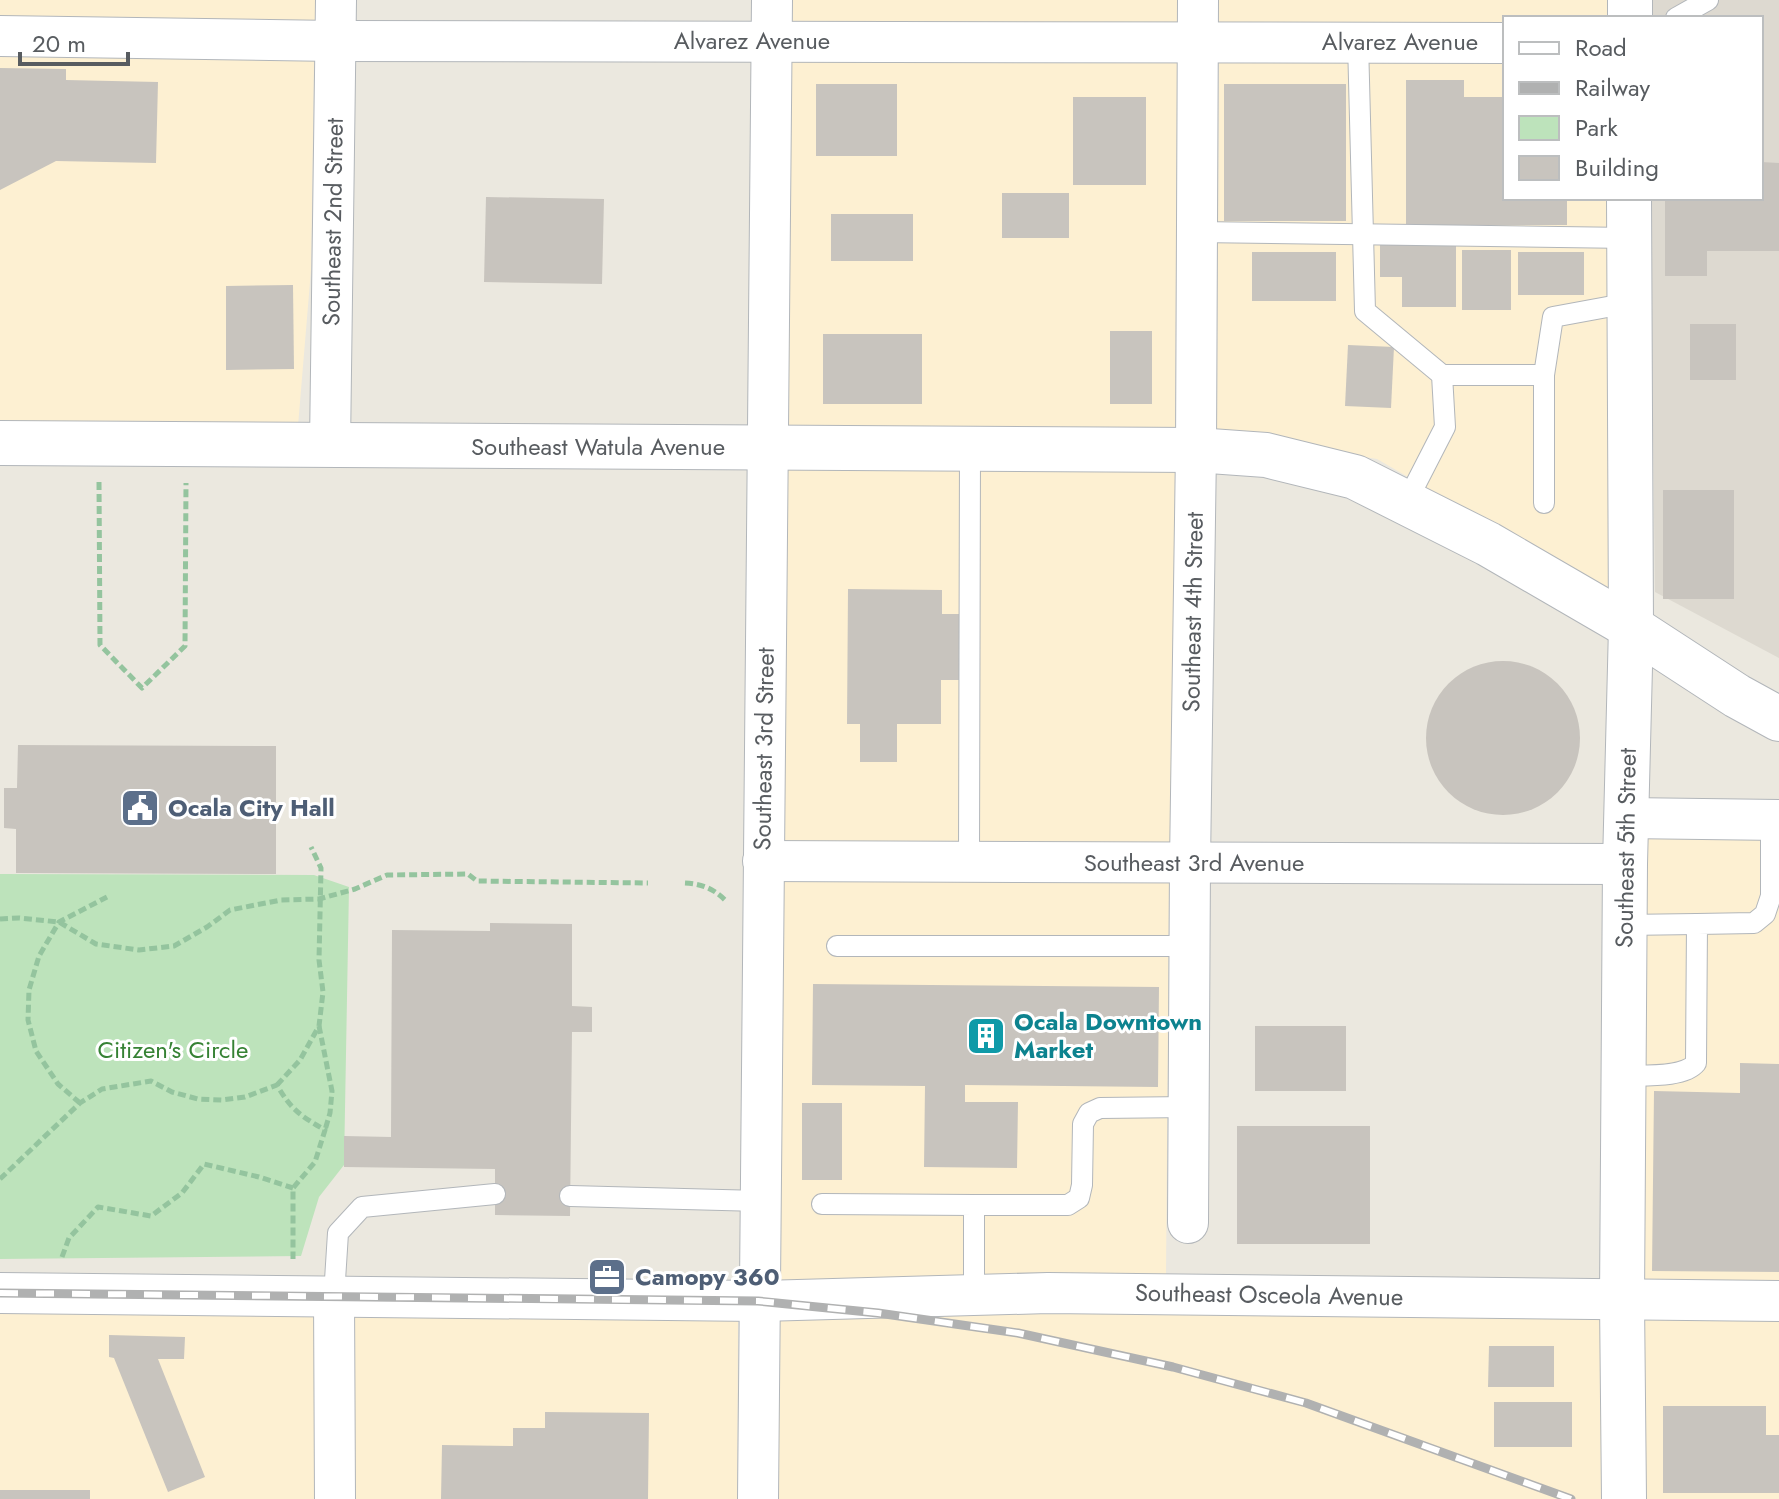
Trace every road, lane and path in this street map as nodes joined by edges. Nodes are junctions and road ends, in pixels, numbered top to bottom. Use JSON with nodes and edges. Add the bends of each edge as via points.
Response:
{"nodes":[{"id":1,"x":336,"y":0,"type":"edge"},
{"id":2,"x":772,"y":0,"type":"edge"},
{"id":3,"x":1198,"y":0,"type":"edge"},
{"id":4,"x":1708,"y":0,"type":"edge"},
{"id":5,"x":1680,"y":16,"type":"edge"},
{"id":6,"x":0,"y":36,"type":"edge"},
{"id":7,"x":335,"y":41,"type":"junction"},
{"id":8,"x":772,"y":41,"type":"junction"},
{"id":9,"x":1198,"y":41,"type":"junction"},
{"id":10,"x":1358,"y":42,"type":"junction"},
{"id":11,"x":1503,"y":43,"type":"edge"},
{"id":12,"x":1629,"y":218,"type":"edge"},
{"id":13,"x":1197,"y":232,"type":"junction"},
{"id":14,"x":1363,"y":234,"type":"junction"},
{"id":15,"x":1629,"y":303,"type":"junction"},
{"id":16,"x":1442,"y":375,"type":"junction"},
{"id":17,"x":1544,"y":375,"type":"junction"},
{"id":18,"x":0,"y":443,"type":"edge"},
{"id":19,"x":330,"y":445,"type":"junction"},
{"id":20,"x":767,"y":448,"type":"junction"},
{"id":21,"x":970,"y":449,"type":"junction"},
{"id":22,"x":1196,"y":450,"type":"junction"},
{"id":23,"x":99,"y":470,"type":"dead end"},
{"id":24,"x":186,"y":470,"type":"dead end"},
{"id":25,"x":1406,"y":503,"type":"junction"},
{"id":26,"x":1544,"y":503,"type":"dead end"},
{"id":27,"x":1631,"y":627,"type":"junction"},
{"id":28,"x":1779,"y":719,"type":"edge"},
{"id":29,"x":1626,"y":818,"type":"junction"},
{"id":30,"x":1775,"y":820,"type":"edge"},
{"id":31,"x":311,"y":847,"type":"dead end"},
{"id":32,"x":763,"y":861,"type":"junction"},
{"id":33,"x":969,"y":862,"type":"junction"},
{"id":34,"x":1190,"y":863,"type":"junction"},
{"id":35,"x":1625,"y":864,"type":"junction"},
{"id":36,"x":648,"y":883,"type":"dead end"},
{"id":37,"x":685,"y":883,"type":"dead end"},
{"id":38,"x":107,"y":897,"type":"dead end"},
{"id":39,"x":319,"y":899,"type":"junction"},
{"id":40,"x":725,"y":900,"type":"dead end"},
{"id":41,"x":0,"y":919,"type":"edge"},
{"id":42,"x":59,"y":922,"type":"junction"},
{"id":43,"x":1697,"y":924,"type":"junction"},
{"id":44,"x":1624,"y":925,"type":"junction"},
{"id":45,"x":837,"y":946,"type":"dead end"},
{"id":46,"x":1190,"y":946,"type":"junction"},
{"id":47,"x":319,"y":1026,"type":"junction"},
{"id":48,"x":1624,"y":1076,"type":"junction"},
{"id":49,"x":277,"y":1085,"type":"junction"},
{"id":50,"x":80,"y":1103,"type":"junction"},
{"id":51,"x":1189,"y":1107,"type":"junction"},
{"id":52,"x":325,"y":1130,"type":"junction"},
{"id":53,"x":0,"y":1179,"type":"edge"},
{"id":54,"x":293,"y":1188,"type":"junction"},
{"id":55,"x":495,"y":1194,"type":"dead end"},
{"id":56,"x":570,"y":1196,"type":"dead end"},
{"id":57,"x":760,"y":1201,"type":"junction"},
{"id":58,"x":822,"y":1204,"type":"dead end"},
{"id":59,"x":974,"y":1205,"type":"junction"},
{"id":60,"x":1188,"y":1223,"type":"dead end"},
{"id":61,"x":293,"y":1266,"type":"dead end"},
{"id":62,"x":57,"y":1268,"type":"dead end"},
{"id":63,"x":0,"y":1293,"type":"edge"},
{"id":64,"x":974,"y":1295,"type":"junction"},
{"id":65,"x":334,"y":1296,"type":"junction"},
{"id":66,"x":1622,"y":1300,"type":"junction"},
{"id":67,"x":758,"y":1301,"type":"junction"},
{"id":68,"x":1779,"y":1301,"type":"edge"},
{"id":69,"x":335,"y":1499,"type":"edge"},
{"id":70,"x":758,"y":1499,"type":"edge"},
{"id":71,"x":1624,"y":1499,"type":"edge"}],
"edges":[{"from":1,"to":7,"type":"street","name":"Southeast 2nd Street"},
{"from":2,"to":8,"type":"street","name":"Southeast 3rd Street"},
{"from":3,"to":9,"type":"street","name":"Southeast 4th Street"},
{"from":4,"to":5,"type":"lane"},
{"from":6,"to":7,"type":"street","name":"Alvarez Avenue"},
{"from":7,"to":8,"type":"street","name":"Alvarez Avenue"},
{"from":7,"to":19,"type":"street","name":"Southeast 2nd Street"},
{"from":8,"to":9,"type":"street","name":"Alvarez Avenue"},
{"from":8,"to":20,"type":"street","name":"Southeast 3rd Street"},
{"from":9,"to":10,"type":"street","name":"Alvarez Avenue"},
{"from":9,"to":13,"type":"street","name":"Southeast 4th Street"},
{"from":10,"to":11,"type":"street","name":"Alvarez Avenue"},
{"from":10,"to":14,"type":"lane"},
{"from":12,"to":14,"type":"lane"},
{"from":12,"to":15,"type":"street","name":"Southeast 5th Street"},
{"from":13,"to":14,"type":"lane"},
{"from":13,"to":22,"type":"street","name":"Southeast 4th Street"},
{"from":14,"to":16,"type":"lane","via":[[1365,311]]},
{"from":15,"to":17,"type":"lane","via":[[1553,317]]},
{"from":15,"to":27,"type":"street","name":"Southeast 5th Street"},
{"from":16,"to":17,"type":"lane"},
{"from":16,"to":25,"type":"lane","via":[[1445,427]]},
{"from":17,"to":26,"type":"lane"},
{"from":18,"to":19,"type":"street","name":"Southeast Watula Avenue"},
{"from":19,"to":20,"type":"street","name":"Southeast Watula Avenue"},
{"from":20,"to":21,"type":"street","name":"Southeast Watula Avenue"},
{"from":20,"to":32,"type":"street","name":"Southeast 3rd Street"},
{"from":21,"to":22,"type":"street","name":"Southeast Watula Avenue"},
{"from":21,"to":33,"type":"lane"},
{"from":22,"to":25,"type":"street","via":[[1266,455],[1355,477]]},
{"from":22,"to":34,"type":"street","name":"Southeast 4th Street"},
{"from":23,"to":24,"type":"path","via":[[100,645],[142,688],[185,646]]},
{"from":25,"to":27,"type":"street"},
{"from":27,"to":28,"type":"street"},
{"from":27,"to":29,"type":"street","name":"Southeast 5th Street"},
{"from":29,"to":30,"type":"street"},
{"from":29,"to":35,"type":"street","name":"Southeast 5th Street"},
{"from":30,"to":43,"type":"lane","via":[[1771,896],[1765,914],[1754,923]]},
{"from":31,"to":39,"type":"path","via":[[321,868]]},
{"from":32,"to":33,"type":"street","name":"Southeast 3rd Avenue"},
{"from":32,"to":57,"type":"street","name":"Southeast 3rd Street"},
{"from":33,"to":34,"type":"street","name":"Southeast 3rd Avenue"},
{"from":34,"to":35,"type":"street","name":"Southeast 3rd Avenue"},
{"from":34,"to":46,"type":"street","name":"Southeast 4th Street"},
{"from":35,"to":44,"type":"street","name":"Southeast 5th Street"},
{"from":36,"to":39,"type":"path","via":[[387,875]]},
{"from":37,"to":40,"type":"path","via":[[708,887]]},
{"from":38,"to":42,"type":"path"},
{"from":39,"to":42,"type":"path","via":[[230,910],[174,946],[139,950],[96,944]]},
{"from":39,"to":47,"type":"path"},
{"from":41,"to":42,"type":"path"},
{"from":42,"to":50,"type":"path","via":[[39,956],[29,990],[28,1020],[36,1051],[58,1084]]},
{"from":43,"to":44,"type":"lane"},
{"from":43,"to":48,"type":"lane","via":[[1696,1063],[1672,1074]]},
{"from":44,"to":48,"type":"street","name":"Southeast 5th Street"},
{"from":45,"to":46,"type":"lane"},
{"from":46,"to":51,"type":"street","name":"Southeast 4th Street"},
{"from":47,"to":49,"type":"path","via":[[300,1060]]},
{"from":47,"to":52,"type":"path","via":[[332,1091]]},
{"from":48,"to":66,"type":"street","name":"Southeast 5th Street"},
{"from":49,"to":50,"type":"path","via":[[222,1100],[198,1099],[151,1081],[102,1089]]},
{"from":49,"to":52,"type":"path","via":[[287,1103]]},
{"from":50,"to":53,"type":"path"},
{"from":51,"to":59,"type":"lane","via":[[1100,1108],[1089,1113],[1083,1124],[1082,1185],[1079,1198],[1068,1205]]},
{"from":51,"to":60,"type":"street","name":"Southeast 4th Street"},
{"from":52,"to":54,"type":"path","via":[[315,1162]]},
{"from":54,"to":61,"type":"path"},
{"from":54,"to":62,"type":"path","via":[[204,1164],[182,1193],[151,1216],[98,1207],[69,1238]]},
{"from":55,"to":65,"type":"lane","via":[[362,1207],[338,1233]]},
{"from":56,"to":57,"type":"lane"},
{"from":57,"to":67,"type":"street","name":"Southeast 3rd Street"},
{"from":58,"to":59,"type":"lane"},
{"from":59,"to":64,"type":"lane"},
{"from":63,"to":65,"type":"street","name":"Southeast Osceola Avenue"},
{"from":64,"to":66,"type":"street","name":"Southeast Osceola Avenue"},
{"from":64,"to":67,"type":"street","name":"Southeast Osceola Avenue"},
{"from":65,"to":67,"type":"street","name":"Southeast Osceola Avenue"},
{"from":65,"to":69,"type":"street"},
{"from":66,"to":68,"type":"street","name":"Southeast Osceola Avenue"},
{"from":66,"to":71,"type":"street","name":"Southeast 5th Street"},
{"from":67,"to":70,"type":"street","name":"Southeast 3rd Street"}]}
